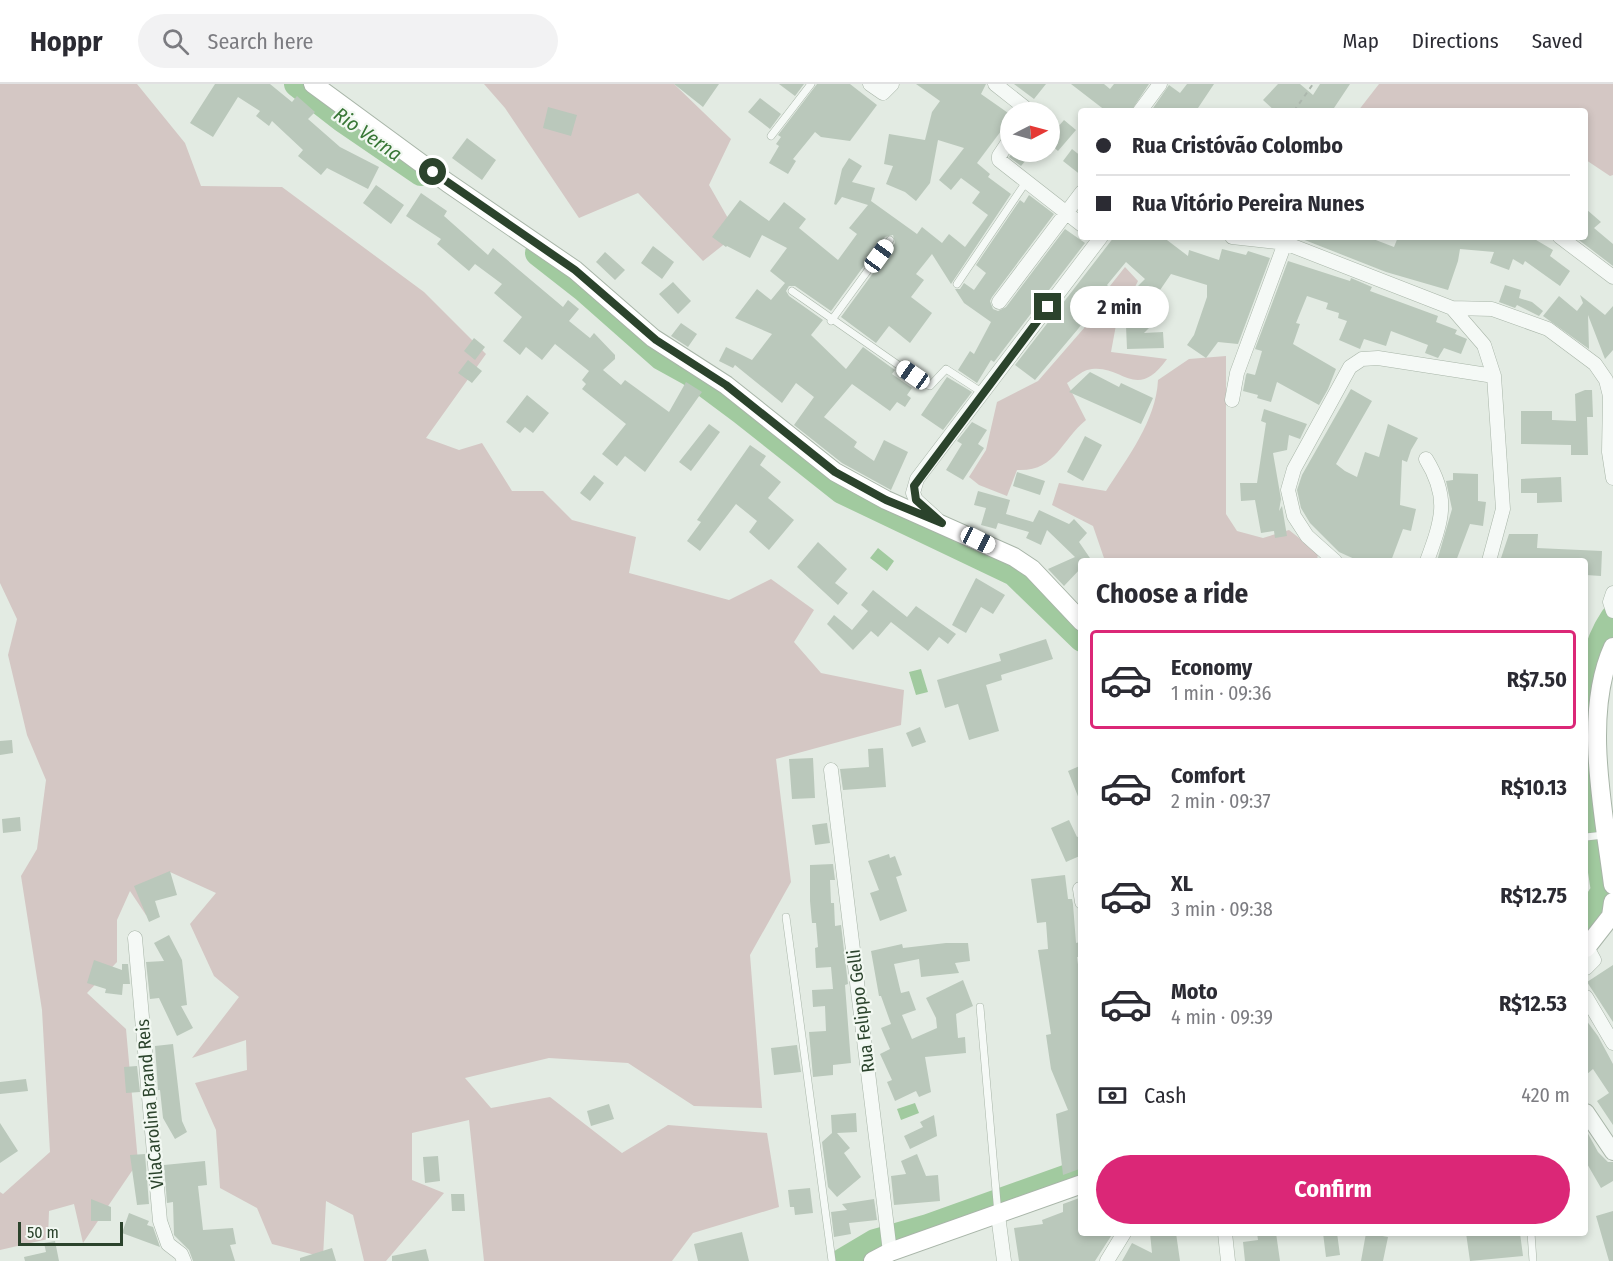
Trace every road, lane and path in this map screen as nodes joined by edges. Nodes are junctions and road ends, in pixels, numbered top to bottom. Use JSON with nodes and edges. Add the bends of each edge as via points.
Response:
{"nodes":[{"id":1,"x":313,"y":84,"type":"edge"},
{"id":2,"x":811,"y":84,"type":"edge"},
{"id":3,"x":870,"y":84,"type":"edge"},
{"id":4,"x":892,"y":84,"type":"edge"},
{"id":5,"x":995,"y":84,"type":"edge"},
{"id":6,"x":1160,"y":84,"type":"edge"},
{"id":7,"x":1313,"y":84,"type":"edge"},
{"id":8,"x":1018,"y":102,"type":"edge"},
{"id":9,"x":1142,"y":108,"type":"edge"},
{"id":10,"x":1296,"y":108,"type":"edge"},
{"id":11,"x":771,"y":136,"type":"dead end"},
{"id":12,"x":1001,"y":162,"type":"edge"},
{"id":13,"x":1026,"y":182,"type":"junction"},
{"id":14,"x":1078,"y":199,"type":"edge"},
{"id":15,"x":1066,"y":212,"type":"junction"},
{"id":16,"x":1078,"y":222,"type":"edge"},
{"id":17,"x":890,"y":240,"type":"dead end"},
{"id":18,"x":1098,"y":240,"type":"edge"},
{"id":19,"x":1258,"y":240,"type":"edge"},
{"id":20,"x":1564,"y":240,"type":"edge"},
{"id":21,"x":1285,"y":243,"type":"junction"},
{"id":22,"x":1613,"y":277,"type":"edge"},
{"id":23,"x":957,"y":284,"type":"dead end"},
{"id":24,"x":792,"y":291,"type":"dead end"},
{"id":25,"x":999,"y":302,"type":"dead end"},
{"id":26,"x":1452,"y":308,"type":"junction"},
{"id":27,"x":831,"y":321,"type":"junction"},
{"id":28,"x":1494,"y":376,"type":"junction"},
{"id":29,"x":983,"y":393,"type":"junction"},
{"id":30,"x":1232,"y":400,"type":"dead end"},
{"id":31,"x":1426,"y":459,"type":"dead end"},
{"id":32,"x":1613,"y":478,"type":"edge"},
{"id":33,"x":942,"y":523,"type":"junction"},
{"id":34,"x":1332,"y":558,"type":"edge"},
{"id":35,"x":1428,"y":558,"type":"edge"},
{"id":36,"x":1490,"y":558,"type":"edge"},
{"id":37,"x":1613,"y":593,"type":"edge"},
{"id":38,"x":1612,"y":610,"type":"edge"},
{"id":39,"x":1078,"y":618,"type":"edge"},
{"id":40,"x":1613,"y":647,"type":"edge"},
{"id":41,"x":831,"y":770,"type":"dead end"},
{"id":42,"x":1606,"y":835,"type":"junction"},
{"id":43,"x":1588,"y":837,"type":"edge"},
{"id":44,"x":1613,"y":885,"type":"edge"},
{"id":45,"x":1613,"y":902,"type":"edge"},
{"id":46,"x":786,"y":917,"type":"dead end"},
{"id":47,"x":135,"y":938,"type":"dead end"},
{"id":48,"x":1588,"y":945,"type":"edge"},
{"id":49,"x":1588,"y":950,"type":"edge"},
{"id":50,"x":1588,"y":966,"type":"edge"},
{"id":51,"x":1588,"y":1001,"type":"edge"},
{"id":52,"x":980,"y":1007,"type":"dead end"},
{"id":53,"x":1613,"y":1043,"type":"edge"},
{"id":54,"x":1588,"y":1115,"type":"edge"},
{"id":55,"x":1613,"y":1152,"type":"edge"},
{"id":56,"x":1078,"y":1185,"type":"edge"},
{"id":57,"x":998,"y":1215,"type":"junction"},
{"id":58,"x":1122,"y":1236,"type":"edge"},
{"id":59,"x":1225,"y":1236,"type":"edge"},
{"id":60,"x":1531,"y":1236,"type":"edge"},
{"id":61,"x":890,"y":1252,"type":"junction"},
{"id":62,"x":832,"y":1257,"type":"edge"},
{"id":63,"x":184,"y":1261,"type":"edge"},
{"id":64,"x":873,"y":1261,"type":"edge"},
{"id":65,"x":1004,"y":1261,"type":"edge"},
{"id":66,"x":1107,"y":1261,"type":"edge"},
{"id":67,"x":1228,"y":1261,"type":"edge"},
{"id":68,"x":1533,"y":1261,"type":"edge"}],
"edges":[{"from":1,"to":33,"type":"main road","via":[[575,270],[656,340],[726,385],[835,472],[886,500]]},
{"from":2,"to":11,"type":"lane"},
{"from":3,"to":4,"type":"street","via":[[883,93]]},
{"from":5,"to":8,"type":"street"},
{"from":6,"to":9,"type":"street"},
{"from":7,"to":10,"type":"path"},
{"from":12,"to":13,"type":"street"},
{"from":13,"to":15,"type":"street"},
{"from":13,"to":23,"type":"lane"},
{"from":14,"to":15,"type":"street"},
{"from":15,"to":16,"type":"street"},
{"from":15,"to":25,"type":"street"},
{"from":17,"to":27,"type":"lane"},
{"from":18,"to":29,"type":"street"},
{"from":19,"to":21,"type":"street"},
{"from":20,"to":22,"type":"street"},
{"from":21,"to":26,"type":"street"},
{"from":21,"to":30,"type":"street","via":[[1237,374]]},
{"from":24,"to":27,"type":"lane"},
{"from":26,"to":28,"type":"street","via":[[1484,345]]},
{"from":26,"to":32,"type":"street","via":[[1492,309],[1533,322],[1595,364],[1611,396],[1609,452]]},
{"from":27,"to":29,"type":"lane","via":[[927,385],[946,369]]},
{"from":28,"to":34,"type":"street","via":[[1378,358],[1362,359],[1350,367],[1294,469],[1288,490],[1294,516],[1307,536]]},
{"from":28,"to":36,"type":"street","via":[[1503,509]]},
{"from":29,"to":33,"type":"street","via":[[914,486],[916,500]]},
{"from":31,"to":35,"type":"street","via":[[1437,477],[1443,504]]},
{"from":33,"to":39,"type":"main road","via":[[1032,569]]},
{"from":37,"to":38,"type":"street"},
{"from":40,"to":42,"type":"main road","via":[[1604,666],[1598,703],[1598,755]]},
{"from":41,"to":61,"type":"street","name":"Rua Felippo Gelli"},
{"from":42,"to":43,"type":"lane"},
{"from":42,"to":44,"type":"main road"},
{"from":45,"to":48,"type":"main road","via":[[1611,916]]},
{"from":46,"to":62,"type":"lane"},
{"from":47,"to":63,"type":"street","name":"VilaCarolina Brand Reis","via":[[160,1221],[168,1244]]},
{"from":49,"to":50,"type":"street","via":[[1594,960]]},
{"from":51,"to":53,"type":"street"},
{"from":52,"to":57,"type":"lane"},
{"from":54,"to":55,"type":"street"},
{"from":56,"to":57,"type":"main road"},
{"from":57,"to":61,"type":"main road"},
{"from":57,"to":65,"type":"street"},
{"from":58,"to":66,"type":"street"},
{"from":59,"to":67,"type":"street"},
{"from":60,"to":68,"type":"lane"},
{"from":61,"to":64,"type":"main road"}]}
